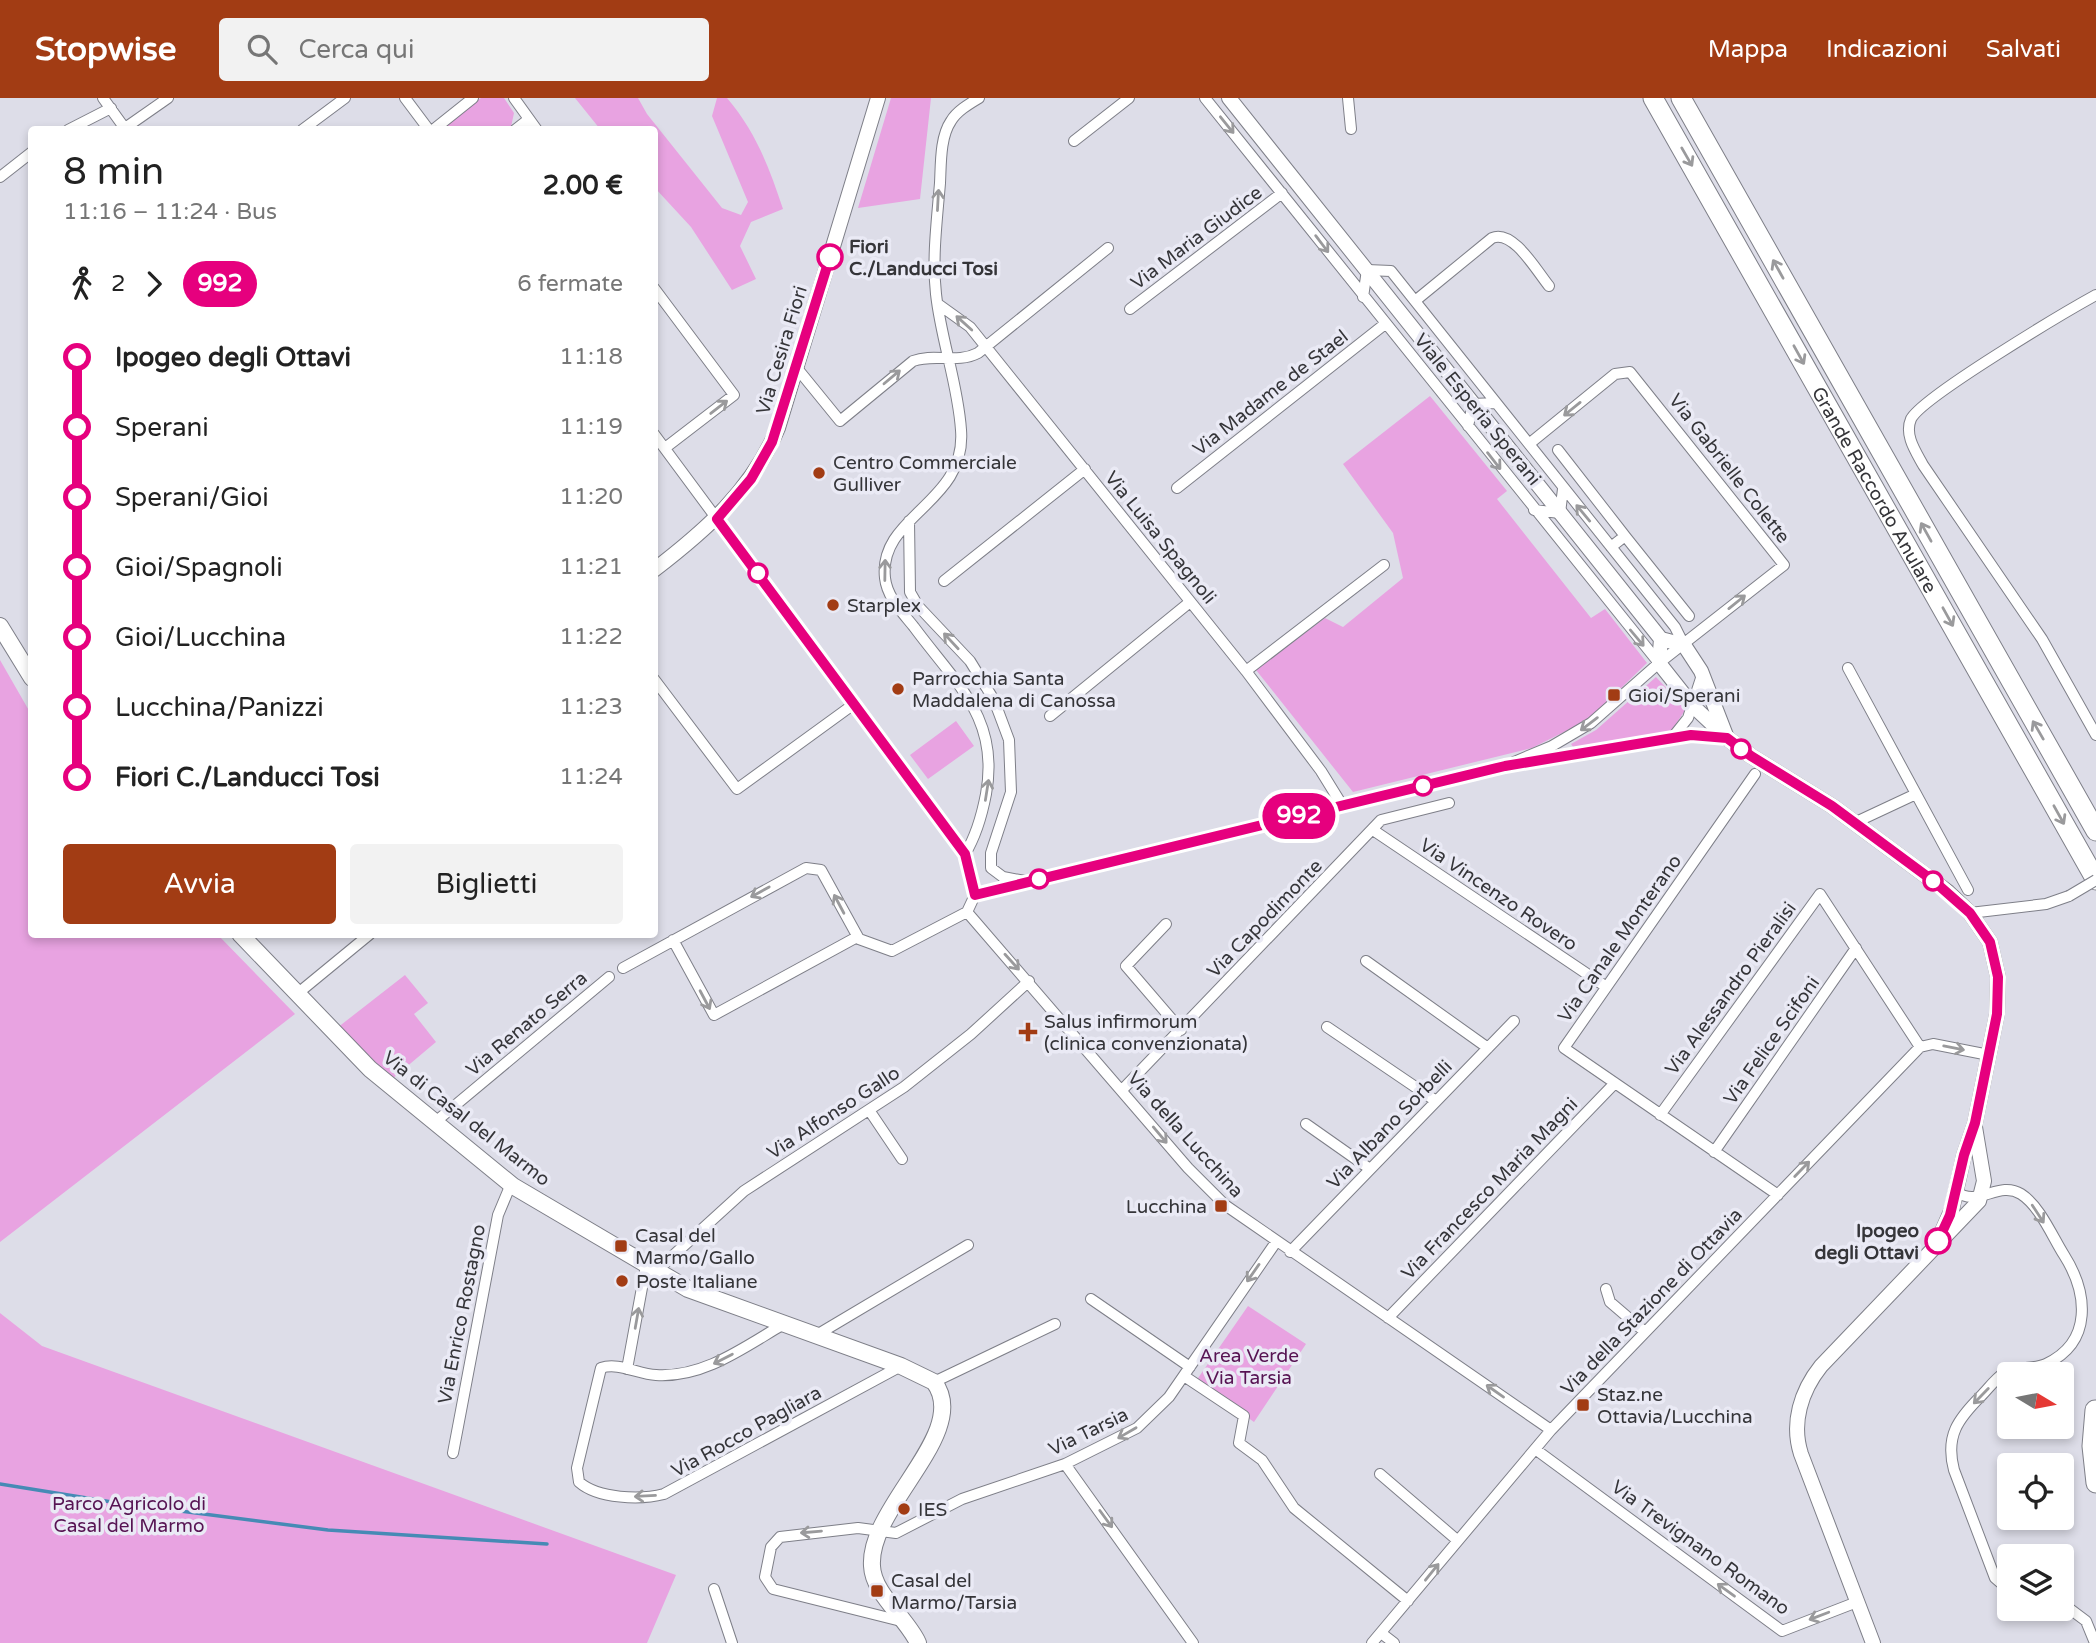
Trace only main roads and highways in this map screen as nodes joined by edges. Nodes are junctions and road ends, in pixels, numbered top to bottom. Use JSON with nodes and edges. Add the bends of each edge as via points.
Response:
{"nodes":[{"id":1,"x":1653,"y":98,"type":"edge"},
{"id":2,"x":1681,"y":98,"type":"edge"},
{"id":3,"x":0,"y":626,"type":"edge"},
{"id":4,"x":28,"y":672,"type":"edge"},
{"id":5,"x":2096,"y":831,"type":"edge"},
{"id":6,"x":2096,"y":880,"type":"edge"},
{"id":7,"x":244,"y":938,"type":"edge"},
{"id":8,"x":2095,"y":1410,"type":"edge"},
{"id":9,"x":2096,"y":1483,"type":"edge"},
{"id":10,"x":918,"y":1643,"type":"edge"}],
"edges":[{"from":1,"to":6,"type":"highway","name":"Grande Raccordo Anulare","one_way":true},
{"from":5,"to":2,"type":"highway","name":"Grande Raccordo Anulare","one_way":true},
{"from":3,"to":4,"type":"main road"},
{"from":7,"to":10,"type":"main road","name":"Via di Casal del Marmo","via":[[351,1051],[511,1184],[705,1297],[901,1366],[934,1382],[943,1403],[941,1426],[879,1530],[872,1555],[873,1574]]},
{"from":8,"to":9,"type":"highway"}]}
